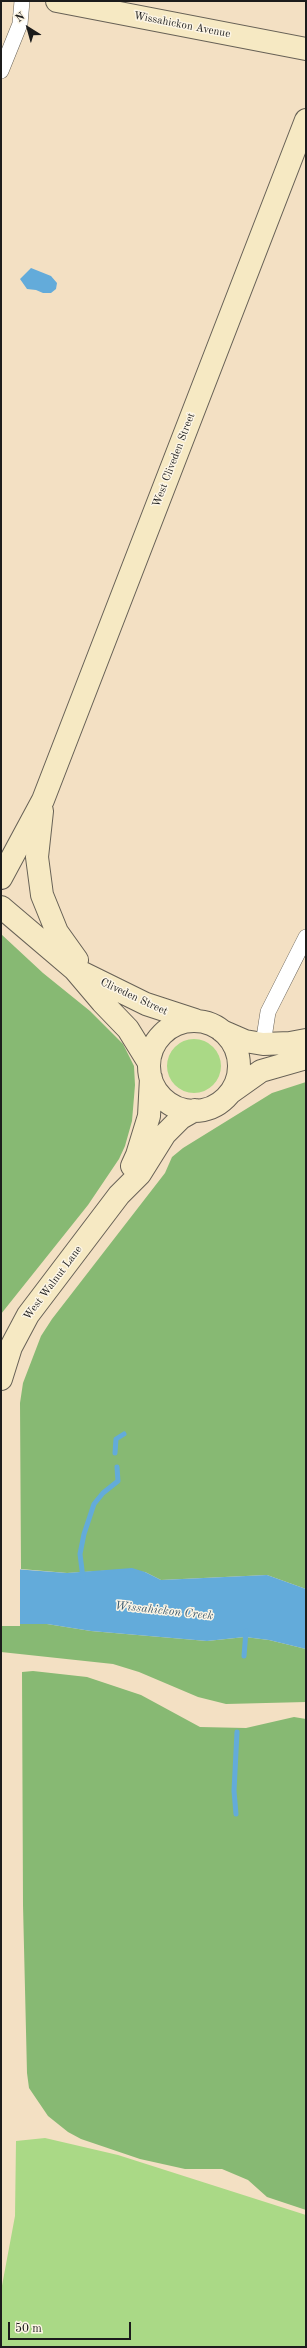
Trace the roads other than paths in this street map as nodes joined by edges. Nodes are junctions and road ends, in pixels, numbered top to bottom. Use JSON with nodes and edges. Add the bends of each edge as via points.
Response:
{"nodes":[{"id":1,"x":22,"y":1,"type":"edge"},
{"id":2,"x":57,"y":1,"type":"edge"},
{"id":3,"x":306,"y":49,"type":"edge"},
{"id":4,"x":1,"y":71,"type":"edge"},
{"id":5,"x":306,"y":120,"type":"edge"},
{"id":6,"x":43,"y":800,"type":"junction"},
{"id":7,"x":1,"y":878,"type":"edge"},
{"id":8,"x":1,"y":907,"type":"edge"},
{"id":9,"x":306,"y":938,"type":"edge"},
{"id":10,"x":74,"y":969,"type":"junction"},
{"id":11,"x":104,"y":984,"type":"junction"},
{"id":12,"x":196,"y":1021,"type":"junction"},
{"id":13,"x":222,"y":1031,"type":"junction"},
{"id":14,"x":306,"y":1040,"type":"edge"},
{"id":15,"x":263,"y":1044,"type":"junction"},
{"id":16,"x":306,"y":1058,"type":"edge"},
{"id":17,"x":150,"y":1069,"type":"junction"},
{"id":18,"x":223,"y":1099,"type":"junction"},
{"id":19,"x":195,"y":1110,"type":"junction"},
{"id":20,"x":119,"y":1195,"type":"junction"},
{"id":21,"x":1,"y":1379,"type":"edge"}],
"edges":[{"from":1,"to":4,"type":"street","via":[[20,24]]},
{"from":2,"to":3,"type":"street","name":"Wissahickon Avenue"},
{"from":5,"to":6,"type":"street","name":"West Cliveden Street"},
{"from":6,"to":7,"type":"street","name":"West Cliveden Street"},
{"from":6,"to":11,"type":"street","name":"West Cliveden Street","via":[[37,857],[42,895],[57,932],[66,946],[81,965]]},
{"from":8,"to":10,"type":"street","name":"Cliveden Street"},
{"from":9,"to":15,"type":"street","via":[[268,1012]]},
{"from":10,"to":11,"type":"street","name":"Cliveden Street"},
{"from":10,"to":17,"type":"street","name":"Cliveden Street","via":[[128,1029]]},
{"from":11,"to":12,"type":"street","name":"Cliveden Street","via":[[146,1004]]},
{"from":12,"to":13,"type":"street","via":[[210,1024]]},
{"from":12,"to":17,"type":"street","via":[[168,1029],[154,1044]]},
{"from":13,"to":15,"type":"street","via":[[245,1041]]},
{"from":13,"to":18,"type":"street","via":[[234,1046],[239,1065],[235,1084]]},
{"from":14,"to":15,"type":"street"},
{"from":16,"to":18,"type":"street","via":[[261,1071]]},
{"from":17,"to":19,"type":"street","via":[[153,1083],[162,1098],[178,1108]]},
{"from":17,"to":20,"type":"street","name":"West Walnut Lane","via":[[151,1097],[145,1131]]},
{"from":18,"to":19,"type":"street","via":[[210,1107]]},
{"from":19,"to":20,"type":"street","name":"West Walnut Lane","via":[[172,1126],[140,1174]]},
{"from":20,"to":21,"type":"street","name":"West Walnut Lane","via":[[28,1314],[10,1347]]}]}
